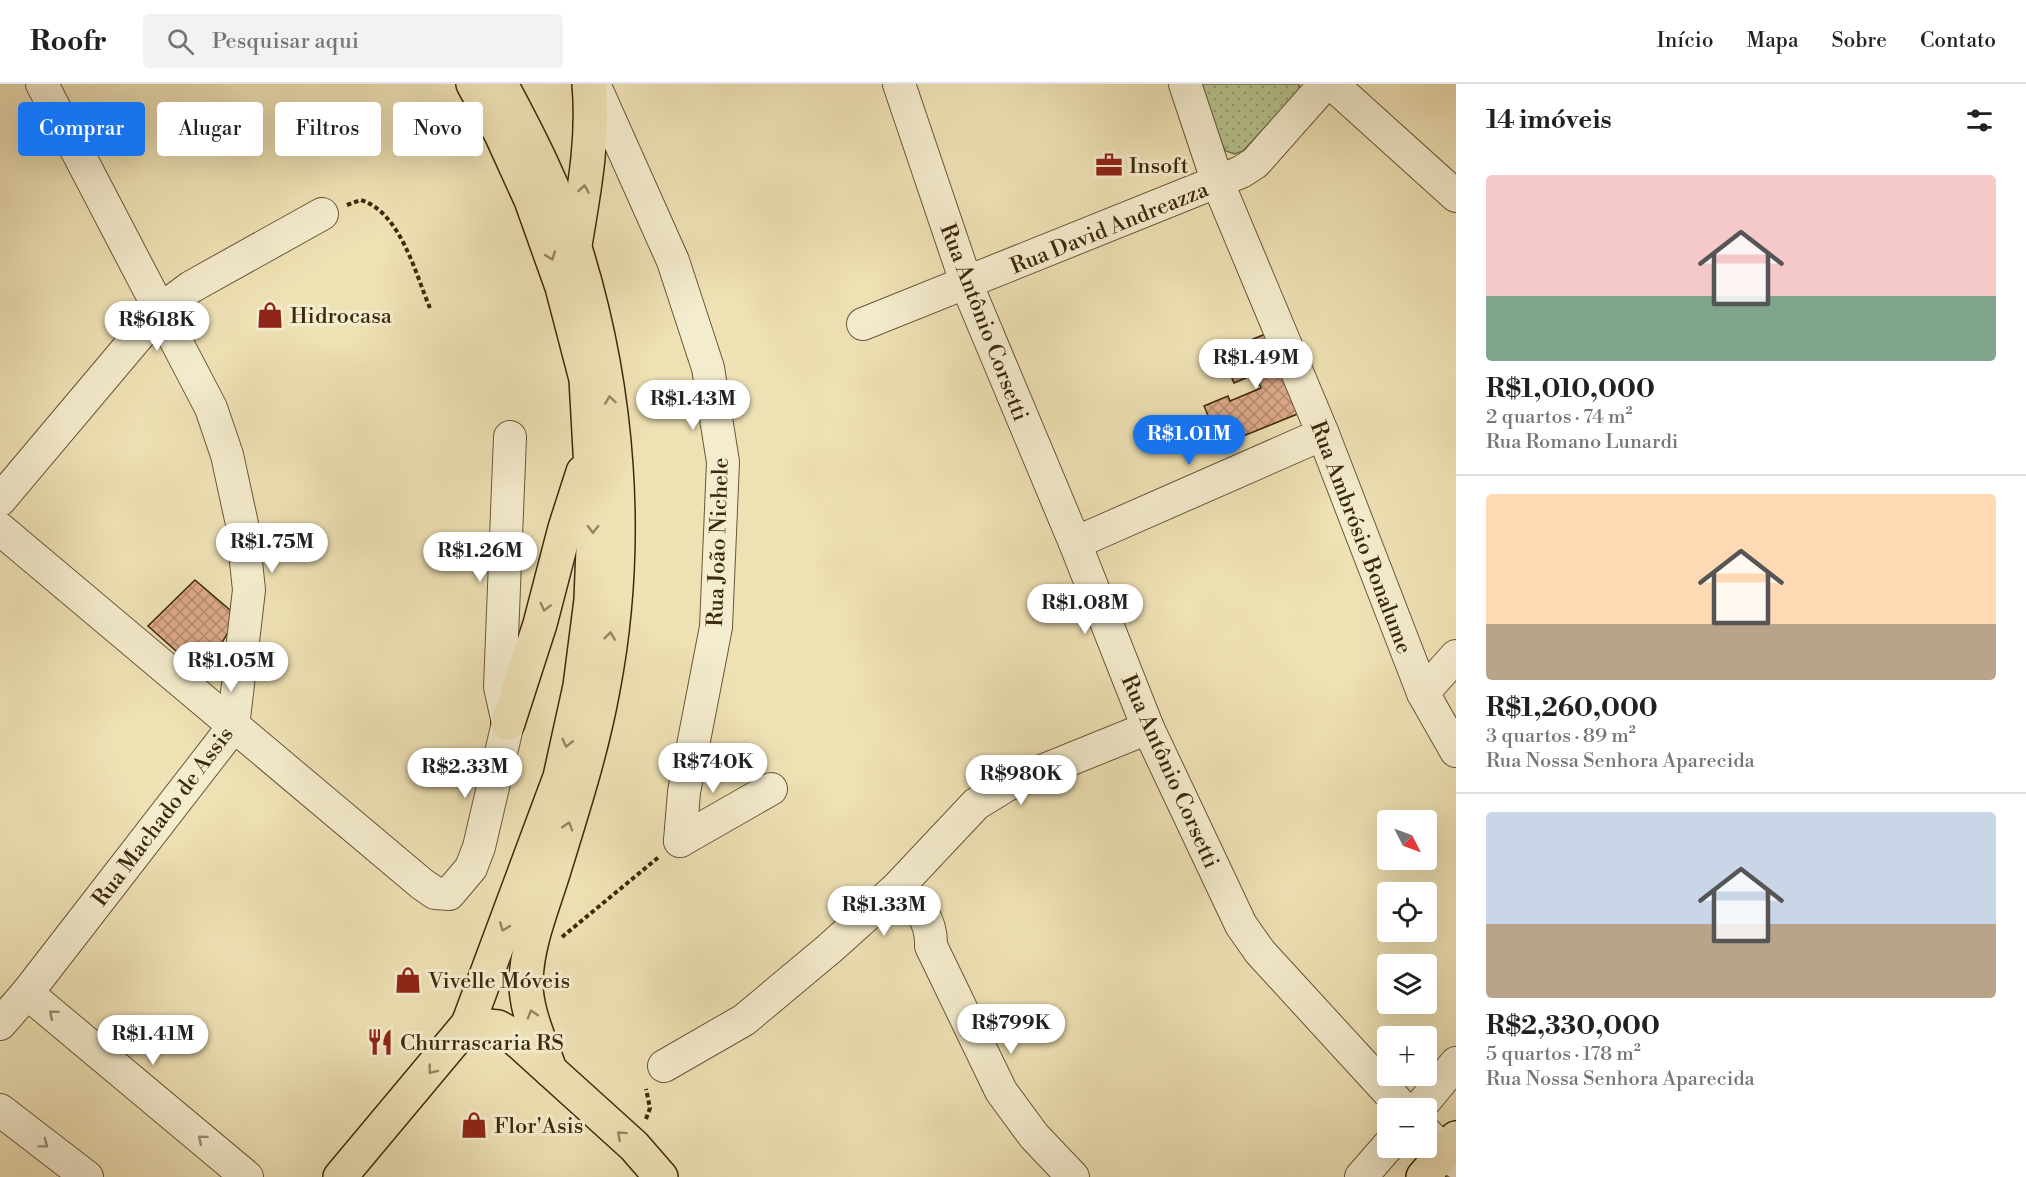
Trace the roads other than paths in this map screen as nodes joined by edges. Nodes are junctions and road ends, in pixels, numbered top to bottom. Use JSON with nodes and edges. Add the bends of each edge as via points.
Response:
{"nodes":[{"id":1,"x":42,"y":84,"type":"edge"},
{"id":2,"x":473,"y":84,"type":"edge"},
{"id":3,"x":501,"y":84,"type":"edge"},
{"id":4,"x":591,"y":84,"type":"edge"},
{"id":5,"x":899,"y":84,"type":"edge"},
{"id":6,"x":1185,"y":84,"type":"edge"},
{"id":7,"x":1325,"y":84,"type":"edge"},
{"id":8,"x":1332,"y":84,"type":"edge"},
{"id":9,"x":1218,"y":183,"type":"junction"},
{"id":10,"x":1456,"y":196,"type":"edge"},
{"id":11,"x":322,"y":214,"type":"road end"},
{"id":12,"x":575,"y":247,"type":"junction"},
{"id":13,"x":967,"y":285,"type":"junction"},
{"id":14,"x":160,"y":310,"type":"junction"},
{"id":15,"x":863,"y":324,"type":"dead end"},
{"id":16,"x":1323,"y":434,"type":"junction"},
{"id":17,"x":510,"y":437,"type":"dead end"},
{"id":18,"x":588,"y":450,"type":"junction"},
{"id":19,"x":0,"y":500,"type":"edge"},
{"id":20,"x":0,"y":529,"type":"edge"},
{"id":21,"x":1075,"y":543,"type":"junction"},
{"id":22,"x":1456,"y":656,"type":"edge"},
{"id":23,"x":1423,"y":693,"type":"junction"},
{"id":24,"x":508,"y":723,"type":"junction"},
{"id":25,"x":233,"y":727,"type":"junction"},
{"id":26,"x":1148,"y":728,"type":"junction"},
{"id":27,"x":1456,"y":752,"type":"edge"},
{"id":28,"x":771,"y":789,"type":"dead end"},
{"id":29,"x":897,"y":888,"type":"junction"},
{"id":30,"x":9,"y":1010,"type":"edge"},
{"id":31,"x":468,"y":1024,"type":"junction"},
{"id":32,"x":1456,"y":1063,"type":"edge"},
{"id":33,"x":664,"y":1066,"type":"road end"},
{"id":34,"x":550,"y":1070,"type":"junction"},
{"id":35,"x":1394,"y":1098,"type":"edge"},
{"id":36,"x":1427,"y":1098,"type":"edge"},
{"id":37,"x":0,"y":1110,"type":"edge"},
{"id":38,"x":1446,"y":1146,"type":"edge"},
{"id":39,"x":1378,"y":1158,"type":"edge"},
{"id":40,"x":87,"y":1177,"type":"edge"},
{"id":41,"x":247,"y":1177,"type":"edge"},
{"id":42,"x":340,"y":1177,"type":"edge"},
{"id":43,"x":661,"y":1177,"type":"edge"},
{"id":44,"x":1073,"y":1177,"type":"edge"},
{"id":45,"x":1361,"y":1177,"type":"edge"},
{"id":46,"x":1423,"y":1177,"type":"edge"}],
"edges":[{"from":1,"to":14,"type":"street","name":"Rua Machado de Assis"},
{"from":2,"to":18,"type":"main road","one_way":true,"via":[[531,200],[562,287],[586,379]]},
{"from":3,"to":12,"type":"main road","via":[[551,186]]},
{"from":12,"to":4,"type":"main road","one_way":true,"via":[[591,148]]},
{"from":4,"to":28,"type":"street","name":"Rua João Nichele","via":[[674,261],[708,368],[723,462],[716,627],[684,792],[680,841]]},
{"from":5,"to":13,"type":"street","name":"Rua Antônio Corsetti"},
{"from":6,"to":9,"type":"street","name":"Rua Ambrósio Bonalume"},
{"from":7,"to":9,"type":"street","name":"Rua David Andreazza","via":[[1255,164]]},
{"from":8,"to":10,"type":"street"},
{"from":9,"to":13,"type":"street","name":"Rua David Andreazza"},
{"from":9,"to":16,"type":"street","name":"Rua Ambrósio Bonalume"},
{"from":11,"to":14,"type":"street","via":[[191,287]]},
{"from":34,"to":12,"type":"main road","one_way":true,"via":[[530,1008],[528,961],[582,782],[603,688],[615,597],[618,512],[615,437],[605,365]]},
{"from":13,"to":15,"type":"street","name":"Rua David Andreazza"},
{"from":13,"to":21,"type":"street","name":"Rua Antônio Corsetti"},
{"from":14,"to":19,"type":"street"},
{"from":14,"to":25,"type":"street","name":"Rua Machado de Assis","via":[[211,408],[227,455],[242,524],[249,590]]},
{"from":16,"to":21,"type":"street"},
{"from":16,"to":23,"type":"street","name":"Rua Ambrósio Bonalume"},
{"from":17,"to":24,"type":"street","via":[[500,687]]},
{"from":18,"to":24,"type":"main road","one_way":true,"via":[[537,635]]},
{"from":18,"to":31,"type":"main road","one_way":true,"via":[[593,534],[591,600],[580,686],[560,777]]},
{"from":20,"to":25,"type":"street"},
{"from":21,"to":26,"type":"street","name":"Rua Antônio Corsetti"},
{"from":22,"to":23,"type":"street"},
{"from":23,"to":27,"type":"street","name":"Rua Ambrósio Bonalume"},
{"from":24,"to":25,"type":"street","via":[[479,847],[471,868],[449,894],[435,893],[422,884]]},
{"from":25,"to":30,"type":"street","name":"Rua Machado de Assis"},
{"from":26,"to":29,"type":"street","via":[[1007,785],[976,804]]},
{"from":26,"to":35,"type":"street","name":"Rua Antônio Corsetti","via":[[1241,925]]},
{"from":29,"to":33,"type":"street","via":[[744,1020]]},
{"from":29,"to":44,"type":"street","via":[[925,916],[932,932],[931,946],[1001,1091],[1034,1136]]},
{"from":41,"to":30,"type":"street","one_way":true},
{"from":31,"to":34,"type":"main road","via":[[498,1027]]},
{"from":31,"to":42,"type":"main road","one_way":true},
{"from":32,"to":36,"type":"street"},
{"from":43,"to":34,"type":"main road","one_way":true,"via":[[634,1146]]},
{"from":37,"to":40,"type":"street","one_way":true},
{"from":38,"to":46,"type":"main road"},
{"from":39,"to":45,"type":"street"}]}
